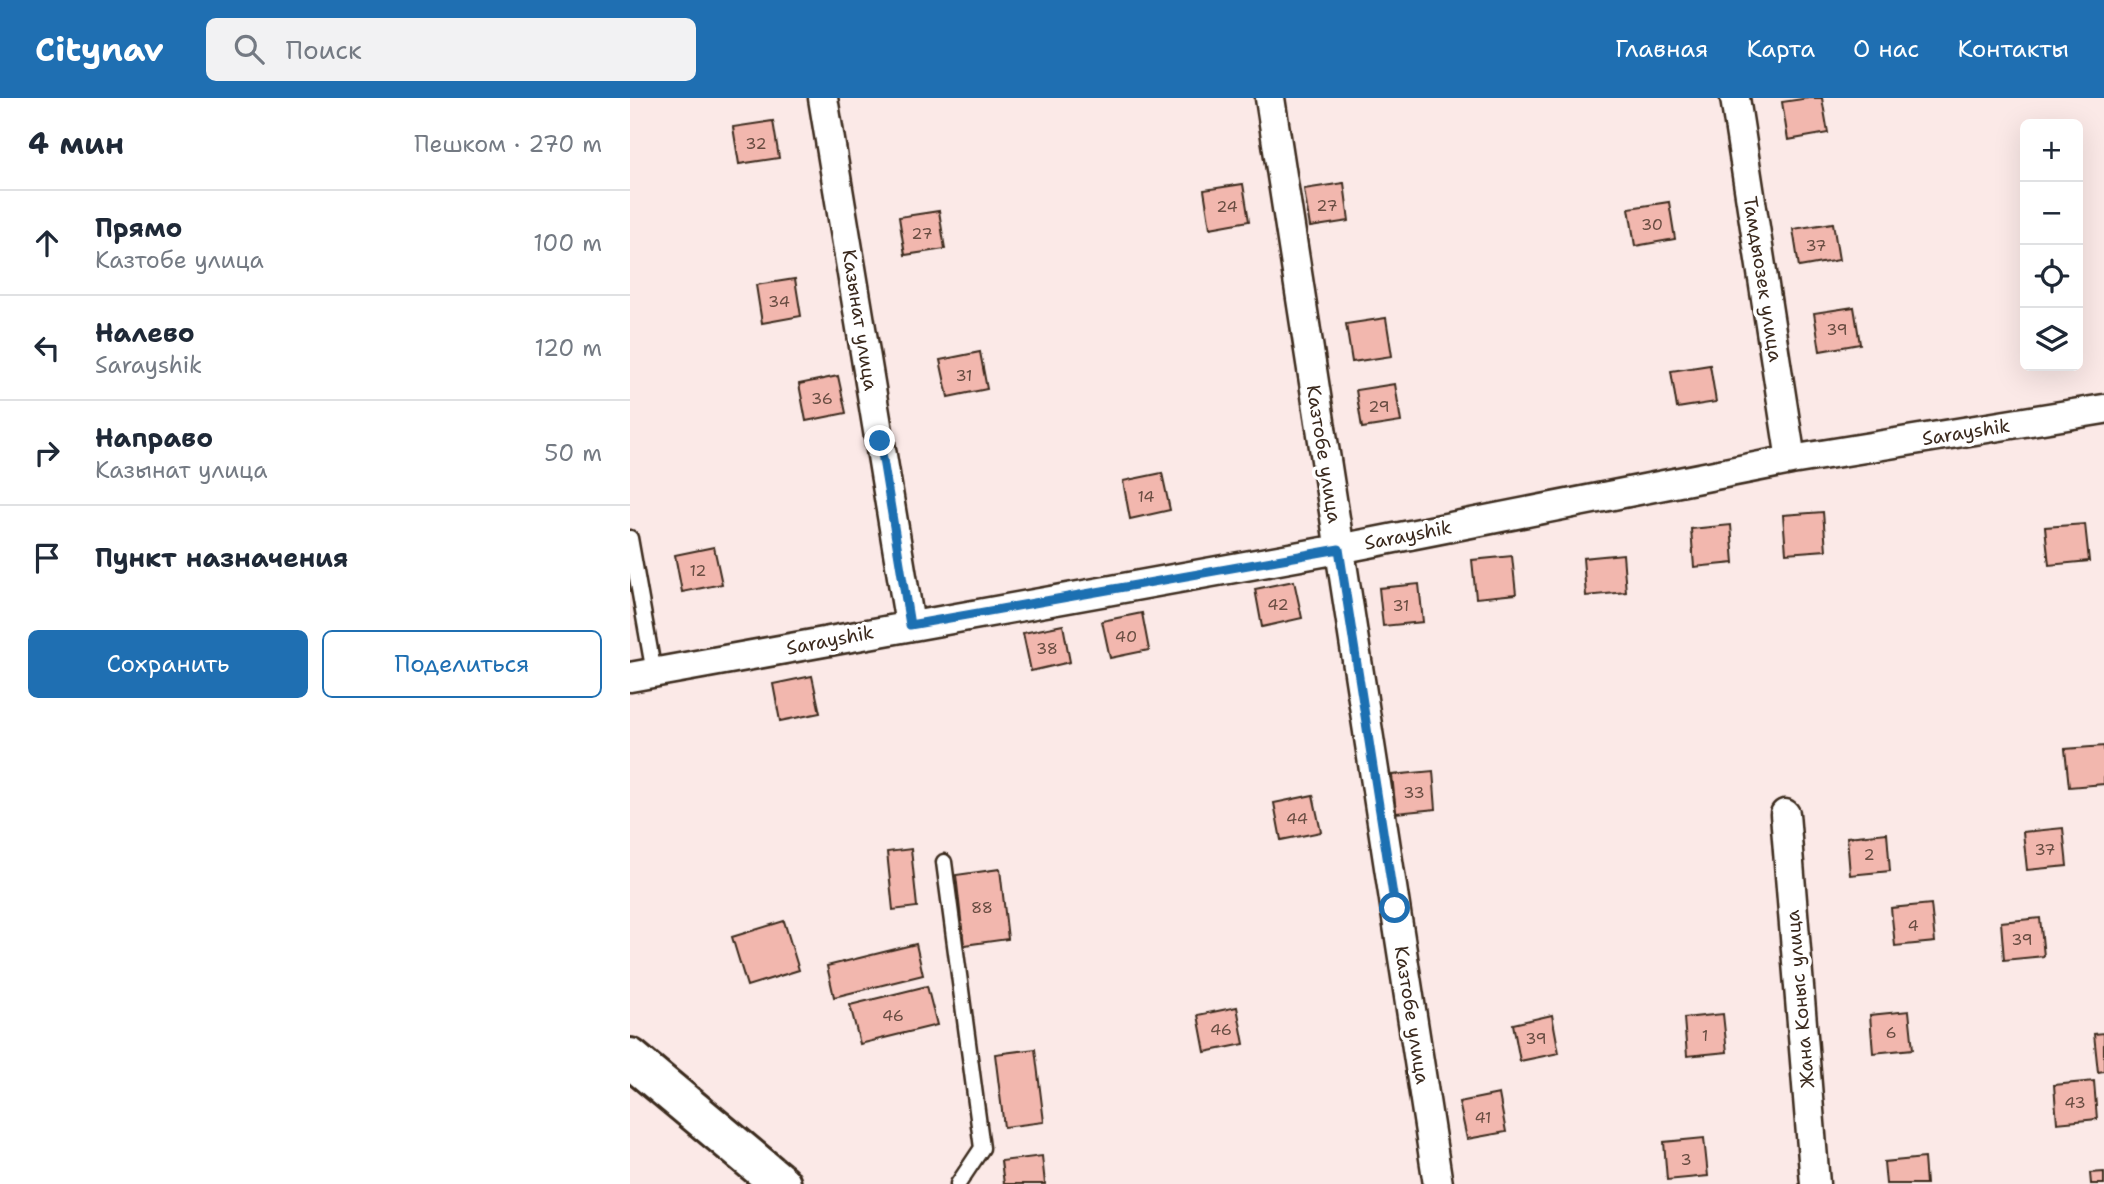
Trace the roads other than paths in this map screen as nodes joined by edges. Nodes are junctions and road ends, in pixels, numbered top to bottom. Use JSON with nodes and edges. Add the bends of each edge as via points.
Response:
{"nodes":[{"id":1,"x":823,"y":98,"type":"edge"},
{"id":2,"x":1270,"y":98,"type":"edge"},
{"id":3,"x":1735,"y":98,"type":"edge"},
{"id":4,"x":2104,"y":410,"type":"edge"},
{"id":5,"x":1791,"y":460,"type":"junction"},
{"id":6,"x":630,"y":538,"type":"edge"},
{"id":7,"x":1339,"y":549,"type":"junction"},
{"id":8,"x":910,"y":625,"type":"junction"},
{"id":9,"x":642,"y":675,"type":"edge"},
{"id":10,"x":1784,"y":814,"type":"dead end"},
{"id":11,"x":944,"y":862,"type":"dead end"},
{"id":12,"x":630,"y":1058,"type":"edge"},
{"id":13,"x":781,"y":1184,"type":"edge"},
{"id":14,"x":958,"y":1184,"type":"edge"},
{"id":15,"x":1438,"y":1184,"type":"edge"},
{"id":16,"x":1815,"y":1184,"type":"edge"}],
"edges":[{"from":1,"to":8,"type":"street","name":"Казынат улица"},
{"from":2,"to":7,"type":"street","name":"Казтобе улица"},
{"from":3,"to":5,"type":"street","name":"Тамдыозек улица"},
{"from":4,"to":5,"type":"street","name":"Sarayshik"},
{"from":5,"to":7,"type":"street","name":"Sarayshik"},
{"from":6,"to":9,"type":"lane"},
{"from":7,"to":8,"type":"street","name":"Sarayshik"},
{"from":7,"to":15,"type":"street","name":"Казтобе улица"},
{"from":8,"to":9,"type":"street","name":"Sarayshik"},
{"from":10,"to":16,"type":"street","name":"Жана Коныс улица"},
{"from":11,"to":14,"type":"lane","via":[[982,1148]]},
{"from":12,"to":13,"type":"main road"}]}
